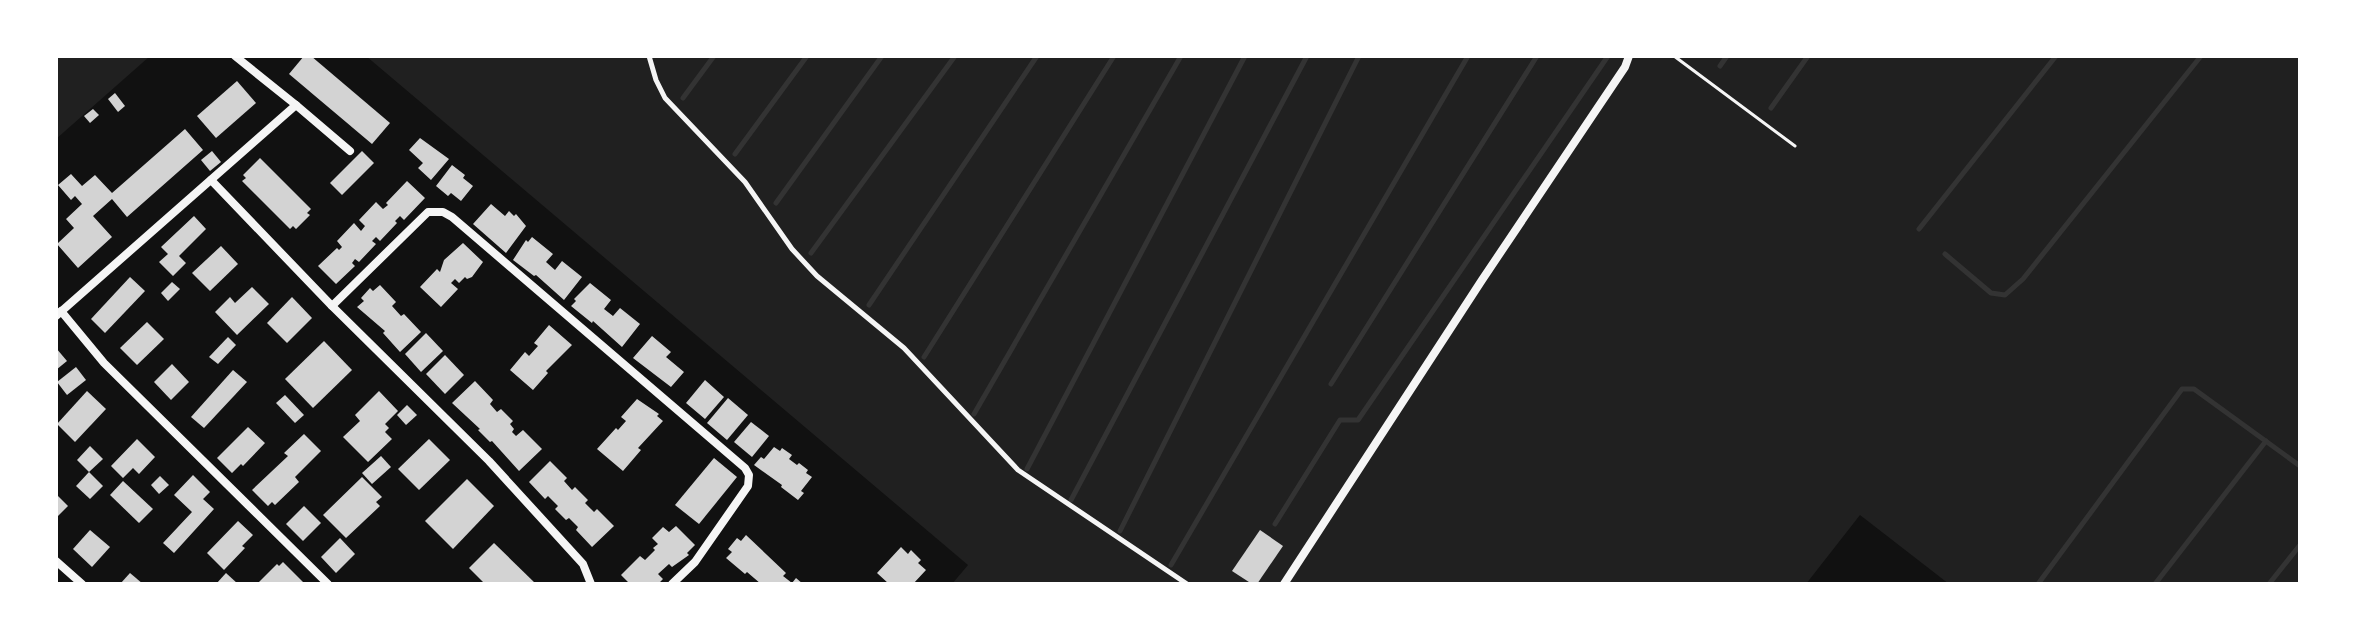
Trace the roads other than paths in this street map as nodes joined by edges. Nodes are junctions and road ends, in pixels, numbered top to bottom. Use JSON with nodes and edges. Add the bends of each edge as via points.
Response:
{"nodes":[{"id":1,"x":235,"y":56,"type":"edge"},
{"id":2,"x":649,"y":56,"type":"edge"},
{"id":3,"x":1629,"y":56,"type":"edge"},
{"id":4,"x":296,"y":105,"type":"junction"},
{"id":5,"x":350,"y":151,"type":"dead end"},
{"id":6,"x":211,"y":180,"type":"junction"},
{"id":7,"x":332,"y":306,"type":"junction"},
{"id":8,"x":59,"y":314,"type":"edge"},
{"id":9,"x":56,"y":561,"type":"edge"},
{"id":10,"x":588,"y":583,"type":"edge"},
{"id":11,"x":82,"y":584,"type":"edge"},
{"id":12,"x":328,"y":584,"type":"edge"},
{"id":13,"x":672,"y":584,"type":"edge"},
{"id":14,"x":1187,"y":584,"type":"edge"},
{"id":15,"x":1284,"y":584,"type":"edge"}],
"edges":[{"from":1,"to":4,"type":"street"},
{"from":2,"to":14,"type":"lane","via":[[665,98],[745,182],[817,276],[913,357],[1018,470]]},
{"from":3,"to":15,"type":"street"},
{"from":4,"to":5,"type":"street"},
{"from":4,"to":6,"type":"street"},
{"from":6,"to":7,"type":"street"},
{"from":6,"to":8,"type":"street"},
{"from":7,"to":10,"type":"street","via":[[489,461],[583,564]]},
{"from":7,"to":13,"type":"street","via":[[428,212],[452,217],[745,468],[748,486],[695,562]]},
{"from":8,"to":12,"type":"street"},
{"from":9,"to":11,"type":"street"}]}
